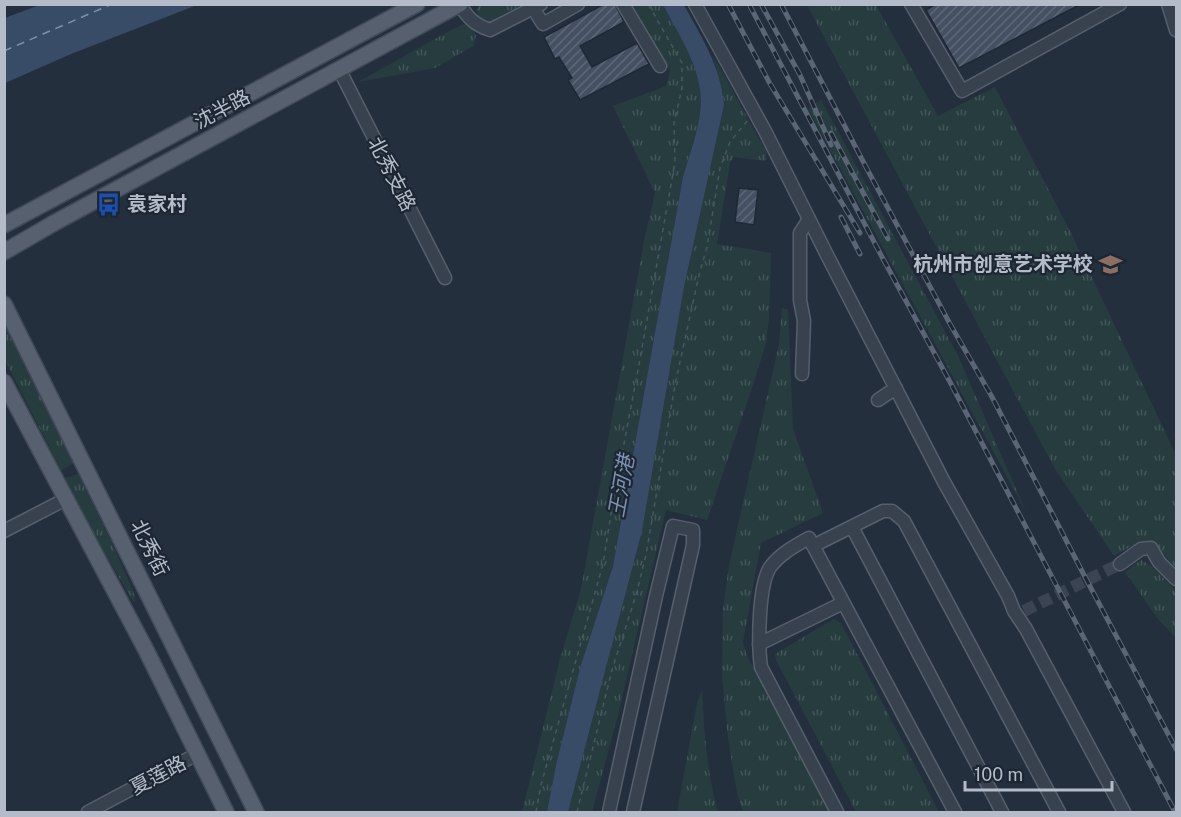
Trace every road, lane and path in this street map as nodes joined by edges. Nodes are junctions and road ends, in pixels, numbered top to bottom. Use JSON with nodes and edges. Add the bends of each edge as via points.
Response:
{"nodes":[{"id":1,"x":417,"y":4,"type":"edge"},
{"id":2,"x":578,"y":4,"type":"edge"},
{"id":3,"x":623,"y":4,"type":"edge"},
{"id":4,"x":648,"y":4,"type":"edge"},
{"id":5,"x":695,"y":4,"type":"edge"},
{"id":6,"x":911,"y":4,"type":"edge"},
{"id":7,"x":1120,"y":4,"type":"edge"},
{"id":8,"x":1168,"y":4,"type":"edge"},
{"id":9,"x":460,"y":5,"type":"edge"},
{"id":10,"x":537,"y":6,"type":"edge"},
{"id":11,"x":1176,"y":30,"type":"edge"},
{"id":12,"x":660,"y":66,"type":"dead end"},
{"id":13,"x":339,"y":69,"type":"junction"},
{"id":14,"x":754,"y":111,"type":"junction"},
{"id":15,"x":808,"y":219,"type":"junction"},
{"id":16,"x":4,"y":225,"type":"edge"},
{"id":17,"x":4,"y":252,"type":"edge"},
{"id":18,"x":446,"y":278,"type":"dead end"},
{"id":19,"x":4,"y":303,"type":"edge"},
{"id":20,"x":802,"y":374,"type":"dead end"},
{"id":21,"x":4,"y":382,"type":"edge"},
{"id":22,"x":896,"y":388,"type":"junction"},
{"id":23,"x":878,"y":400,"type":"dead end"},
{"id":24,"x":66,"y":499,"type":"junction"},
{"id":25,"x":852,"y":527,"type":"junction"},
{"id":26,"x":4,"y":531,"type":"edge"},
{"id":27,"x":813,"y":546,"type":"junction"},
{"id":28,"x":1120,"y":564,"type":"tunnel mouth"},
{"id":29,"x":1176,"y":579,"type":"edge"},
{"id":30,"x":843,"y":603,"type":"junction"},
{"id":31,"x":759,"y":644,"type":"junction"},
{"id":32,"x":197,"y":754,"type":"junction"},
{"id":33,"x":88,"y":813,"type":"edge"},
{"id":34,"x":226,"y":813,"type":"edge"},
{"id":35,"x":256,"y":813,"type":"edge"},
{"id":36,"x":536,"y":813,"type":"edge"},
{"id":37,"x":577,"y":813,"type":"edge"},
{"id":38,"x":609,"y":813,"type":"edge"},
{"id":39,"x":633,"y":813,"type":"edge"},
{"id":40,"x":837,"y":813,"type":"edge"},
{"id":41,"x":955,"y":813,"type":"edge"},
{"id":42,"x":1002,"y":813,"type":"edge"},
{"id":43,"x":1059,"y":813,"type":"edge"},
{"id":44,"x":1124,"y":813,"type":"edge"}],
"edges":[{"from":1,"to":16,"type":"main road","name":"沈半路"},
{"from":2,"to":10,"type":"street","via":[[543,24]]},
{"from":3,"to":12,"type":"street"},
{"from":4,"to":36,"type":"path","via":[[682,63],[682,88],[674,123],[675,162],[603,564]]},
{"from":5,"to":14,"type":"street"},
{"from":6,"to":7,"type":"street","via":[[962,92]]},
{"from":8,"to":11,"type":"street"},
{"from":9,"to":10,"type":"street","via":[[478,26],[490,30]]},
{"from":9,"to":13,"type":"main road","name":"沈半路"},
{"from":13,"to":17,"type":"main road","name":"沈半路"},
{"from":13,"to":18,"type":"street","name":"北秀支路"},
{"from":14,"to":15,"type":"street"},
{"from":14,"to":37,"type":"path","via":[[730,142],[720,168],[675,386],[646,555],[612,670]]},
{"from":15,"to":20,"type":"street","via":[[800,233]]},
{"from":15,"to":22,"type":"street"},
{"from":19,"to":35,"type":"main road","name":"北秀街"},
{"from":21,"to":24,"type":"main road"},
{"from":22,"to":23,"type":"street"},
{"from":22,"to":44,"type":"street"},
{"from":24,"to":26,"type":"street"},
{"from":24,"to":32,"type":"main road"},
{"from":25,"to":27,"type":"street"},
{"from":25,"to":42,"type":"street"},
{"from":25,"to":43,"type":"street","via":[[883,511],[892,511],[904,521]]},
{"from":27,"to":30,"type":"street"},
{"from":27,"to":31,"type":"street","via":[[809,538],[770,568],[762,588]]},
{"from":28,"to":29,"type":"street","via":[[1141,549],[1151,548]]},
{"from":30,"to":31,"type":"street"},
{"from":30,"to":41,"type":"street"},
{"from":31,"to":40,"type":"street","via":[[761,667]]},
{"from":32,"to":33,"type":"street","name":"夏莲路"},
{"from":32,"to":34,"type":"main road"},
{"from":38,"to":39,"type":"street","via":[[673,526],[693,530],[693,544]]}]}
